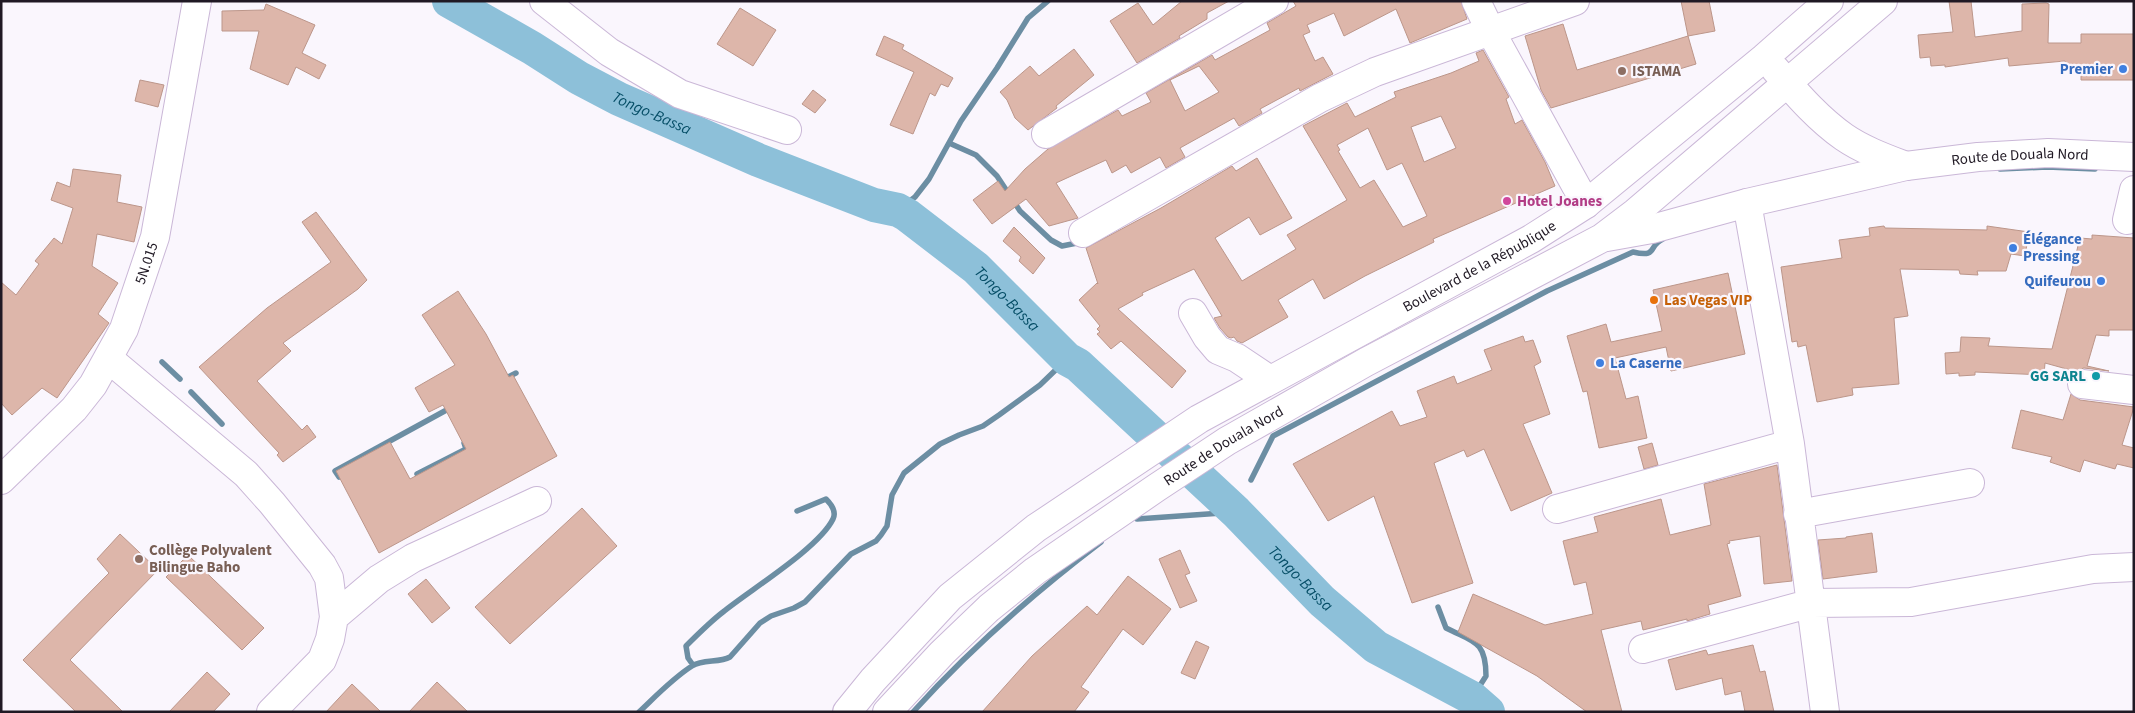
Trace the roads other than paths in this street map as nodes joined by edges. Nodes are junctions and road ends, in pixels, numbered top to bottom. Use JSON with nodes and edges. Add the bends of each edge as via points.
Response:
{"nodes":[{"id":1,"x":197,"y":1,"type":"edge"},
{"id":2,"x":544,"y":1,"type":"edge"},
{"id":3,"x":1274,"y":1,"type":"edge"},
{"id":4,"x":1476,"y":1,"type":"edge"},
{"id":5,"x":1575,"y":1,"type":"edge"},
{"id":6,"x":1829,"y":1,"type":"edge"},
{"id":7,"x":1882,"y":1,"type":"edge"},
{"id":8,"x":1233,"y":12,"type":"edge"},
{"id":9,"x":1490,"y":30,"type":"junction"},
{"id":10,"x":1764,"y":58,"type":"junction"},
{"id":11,"x":1788,"y":83,"type":"junction"},
{"id":12,"x":788,"y":130,"type":"dead end"},
{"id":13,"x":1046,"y":134,"type":"dead end"},
{"id":14,"x":2134,"y":157,"type":"edge"},
{"id":15,"x":1906,"y":166,"type":"junction"},
{"id":16,"x":2134,"y":190,"type":"edge"},
{"id":17,"x":1747,"y":203,"type":"junction"},
{"id":18,"x":1586,"y":204,"type":"junction"},
{"id":19,"x":2127,"y":220,"type":"dead end"},
{"id":20,"x":1083,"y":233,"type":"dead end"},
{"id":21,"x":1602,"y":238,"type":"junction"},
{"id":22,"x":1193,"y":313,"type":"dead end"},
{"id":23,"x":1353,"y":336,"type":"junction"},
{"id":24,"x":109,"y":359,"type":"junction"},
{"id":25,"x":1366,"y":362,"type":"junction"},
{"id":26,"x":1270,"y":380,"type":"junction"},
{"id":27,"x":2082,"y":384,"type":"dead end"},
{"id":28,"x":2134,"y":390,"type":"edge"},
{"id":29,"x":1790,"y":444,"type":"junction"},
{"id":30,"x":1,"y":480,"type":"edge"},
{"id":31,"x":1970,"y":483,"type":"dead end"},
{"id":32,"x":537,"y":501,"type":"dead end"},
{"id":33,"x":1557,"y":509,"type":"dead end"},
{"id":34,"x":1798,"y":514,"type":"junction"},
{"id":35,"x":2134,"y":566,"type":"edge"},
{"id":36,"x":1812,"y":603,"type":"junction"},
{"id":37,"x":334,"y":617,"type":"junction"},
{"id":38,"x":1643,"y":649,"type":"dead end"},
{"id":39,"x":271,"y":712,"type":"edge"},
{"id":40,"x":847,"y":712,"type":"edge"},
{"id":41,"x":887,"y":712,"type":"edge"},
{"id":42,"x":1825,"y":712,"type":"edge"}],
"edges":[{"from":1,"to":24,"type":"main road","name":"5N.015","via":[[155,237],[124,330]]},
{"from":2,"to":12,"type":"main road","via":[[609,52],[680,94]]},
{"from":3,"to":8,"type":"main road"},
{"from":4,"to":9,"type":"main road"},
{"from":5,"to":9,"type":"main road"},
{"from":6,"to":10,"type":"main road","name":"Boulevard de la République"},
{"from":7,"to":11,"type":"main road"},
{"from":8,"to":13,"type":"main road"},
{"from":9,"to":18,"type":"main road"},
{"from":9,"to":20,"type":"main road","via":[[1375,72],[1320,98]]},
{"from":10,"to":11,"type":"main road"},
{"from":10,"to":18,"type":"main road","name":"Boulevard de la République"},
{"from":11,"to":15,"type":"main road","via":[[1844,137]]},
{"from":11,"to":21,"type":"main road"},
{"from":14,"to":15,"type":"main road","name":"Route de Douala Nord","via":[[2048,153]]},
{"from":15,"to":17,"type":"main road","name":"Route de Douala Nord"},
{"from":16,"to":19,"type":"main road"},
{"from":17,"to":21,"type":"main road","name":"Route de Douala Nord","via":[[1652,229]]},
{"from":17,"to":29,"type":"main road"},
{"from":18,"to":23,"type":"main road","name":"Boulevard de la République","via":[[1531,239]]},
{"from":21,"to":25,"type":"main road","name":"Route de Douala Nord"},
{"from":22,"to":26,"type":"main road","via":[[1218,350]]},
{"from":23,"to":25,"type":"main road"},
{"from":23,"to":26,"type":"main road","name":"Boulevard de la République"},
{"from":24,"to":30,"type":"main road","name":"5N.015","via":[[74,409]]},
{"from":24,"to":37,"type":"main road","via":[[246,474],[272,503],[322,565],[329,578]]},
{"from":25,"to":41,"type":"main road","name":"Route de Douala Nord","via":[[1227,441],[1035,571],[989,608]]},
{"from":26,"to":40,"type":"main road","name":"Boulevard de la République","via":[[1199,418],[1036,528],[950,597]]},
{"from":27,"to":28,"type":"main road"},
{"from":29,"to":33,"type":"main road"},
{"from":29,"to":34,"type":"main road"},
{"from":31,"to":34,"type":"main road"},
{"from":32,"to":37,"type":"main road","via":[[413,558],[379,579]]},
{"from":34,"to":36,"type":"main road"},
{"from":35,"to":36,"type":"main road","via":[[2093,569],[1921,601]]},
{"from":36,"to":38,"type":"main road"},
{"from":36,"to":42,"type":"main road"},
{"from":37,"to":39,"type":"main road","via":[[322,660]]}]}
